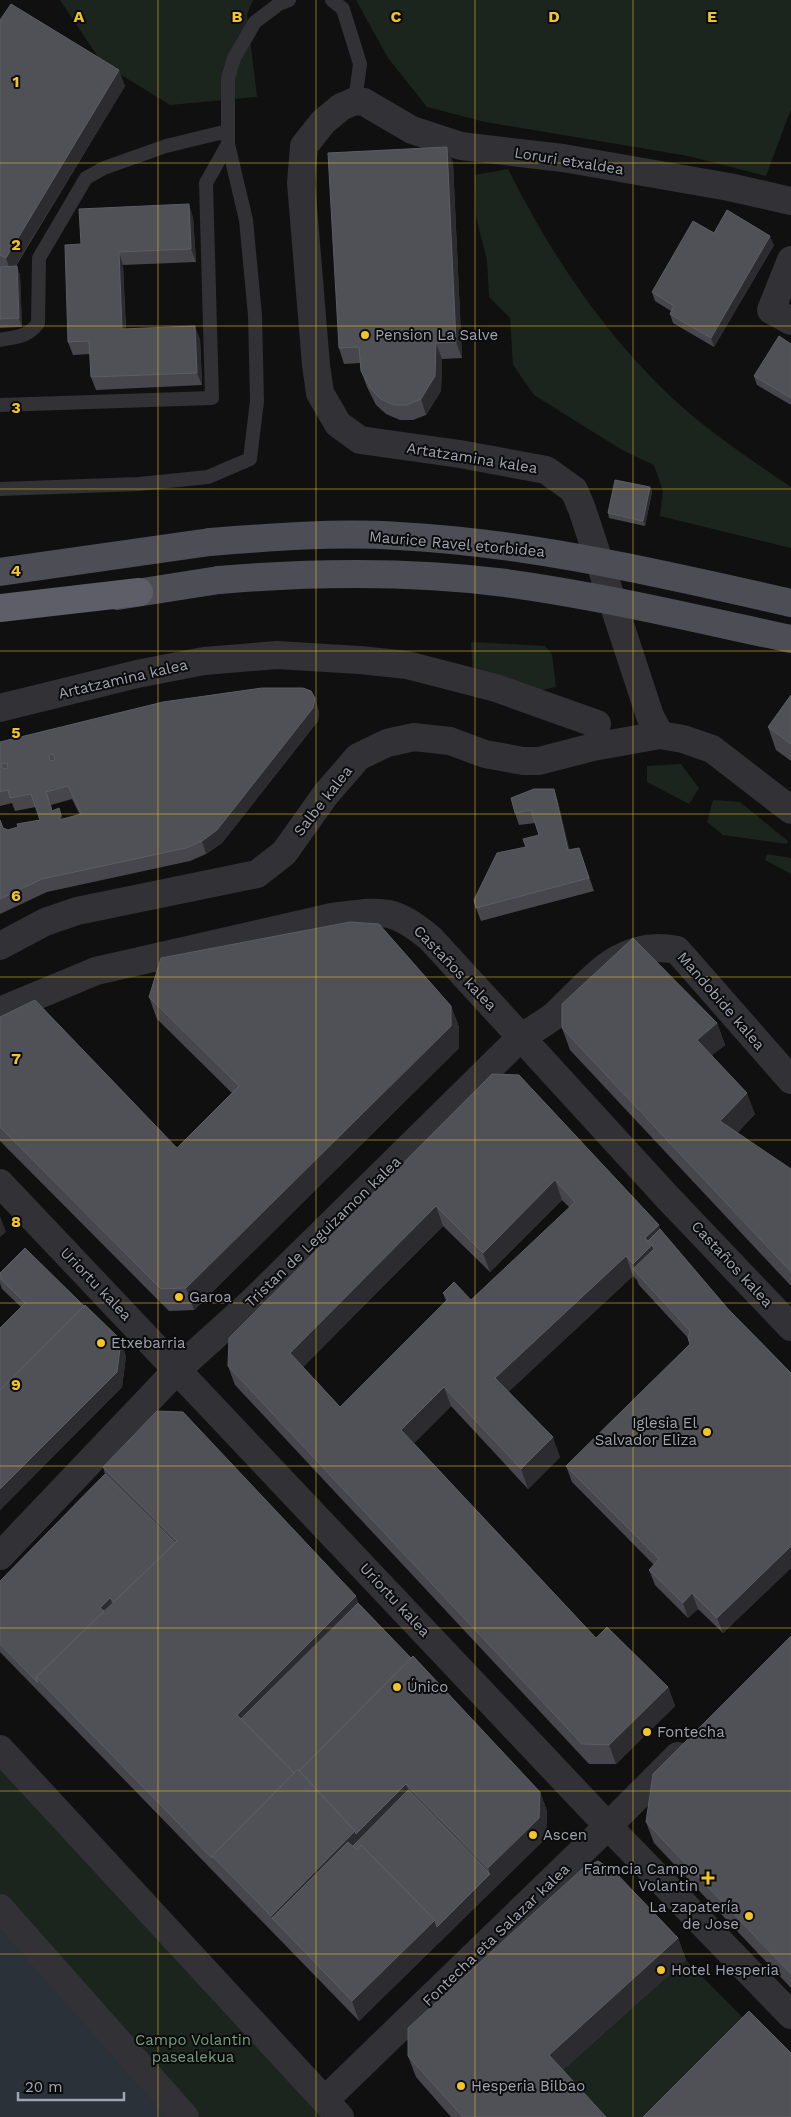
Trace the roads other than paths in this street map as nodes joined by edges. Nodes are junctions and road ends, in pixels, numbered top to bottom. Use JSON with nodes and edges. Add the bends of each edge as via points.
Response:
{"nodes":[{"id":1,"x":289,"y":0,"type":"edge"},
{"id":2,"x":332,"y":0,"type":"edge"},
{"id":3,"x":355,"y":101,"type":"junction"},
{"id":4,"x":228,"y":138,"type":"junction"},
{"id":5,"x":791,"y":201,"type":"edge"},
{"id":6,"x":791,"y":260,"type":"edge"},
{"id":7,"x":791,"y":321,"type":"edge"},
{"id":8,"x":0,"y":340,"type":"edge"},
{"id":9,"x":0,"y":405,"type":"edge"},
{"id":10,"x":0,"y":489,"type":"edge"},
{"id":11,"x":0,"y":572,"type":"edge"},
{"id":12,"x":139,"y":592,"type":"junction"},
{"id":13,"x":791,"y":603,"type":"edge"},
{"id":14,"x":0,"y":608,"type":"edge"},
{"id":15,"x":0,"y":620,"type":"edge"},
{"id":16,"x":791,"y":639,"type":"edge"},
{"id":17,"x":0,"y":708,"type":"edge"},
{"id":18,"x":597,"y":724,"type":"dead end"},
{"id":19,"x":660,"y":735,"type":"junction"},
{"id":20,"x":791,"y":810,"type":"edge"},
{"id":21,"x":0,"y":946,"type":"edge"},
{"id":22,"x":0,"y":1011,"type":"edge"},
{"id":23,"x":521,"y":1038,"type":"junction"},
{"id":24,"x":791,"y":1080,"type":"edge"},
{"id":25,"x":0,"y":1183,"type":"edge"},
{"id":26,"x":791,"y":1328,"type":"edge"},
{"id":27,"x":177,"y":1370,"type":"junction"},
{"id":28,"x":0,"y":1556,"type":"edge"},
{"id":29,"x":696,"y":1736,"type":"edge"},
{"id":30,"x":0,"y":1750,"type":"edge"},
{"id":31,"x":608,"y":1826,"type":"junction"},
{"id":32,"x":0,"y":1908,"type":"edge"},
{"id":33,"x":791,"y":2016,"type":"edge"},
{"id":34,"x":332,"y":2109,"type":"edge"},
{"id":35,"x":185,"y":2117,"type":"edge"}],
"edges":[{"from":1,"to":4,"type":"lane","via":[[255,22],[234,58],[228,79]]},
{"from":2,"to":3,"type":"lane","via":[[343,9],[360,64]]},
{"from":3,"to":5,"type":"street","name":"Loruri etxaldea","via":[[364,102],[412,130],[461,146],[564,158]]},
{"from":3,"to":19,"type":"street","name":"Artatzamina kalea","via":[[341,107],[323,122],[304,146],[301,183],[320,393],[338,424],[360,440],[546,470],[574,490],[650,716]]},
{"from":4,"to":8,"type":"lane","via":[[166,146],[104,168],[86,178],[39,258],[38,323],[33,331]]},
{"from":4,"to":9,"type":"lane","via":[[206,184],[212,398]]},
{"from":4,"to":10,"type":"lane","via":[[246,220],[255,315],[258,401],[250,459],[208,477],[139,484]]},
{"from":6,"to":7,"type":"street","via":[[771,310]]},
{"from":11,"to":13,"type":"main road","name":"Maurice Ravel etorbidea","bridge":true,"via":[[210,542],[297,535],[400,536],[528,549]]},
{"from":12,"to":14,"type":"highway"},
{"from":12,"to":15,"type":"main road"},
{"from":12,"to":16,"type":"main road","bridge":true,"via":[[282,575],[435,577],[506,583],[626,603]]},
{"from":17,"to":18,"type":"street","name":"Artatzamina kalea","via":[[204,661],[276,655],[407,665],[496,688]]},
{"from":19,"to":20,"type":"street","via":[[712,749]]},
{"from":19,"to":21,"type":"street","name":"Salbe kalea","via":[[523,762],[485,754],[450,741],[414,737],[387,742],[358,757],[326,794],[284,853],[257,874],[78,911],[45,922]]},
{"from":22,"to":23,"type":"street","name":"Castaños kalea","via":[[96,970],[332,917],[369,912],[393,914],[411,922],[431,939]]},
{"from":23,"to":24,"type":"street","name":"Mandobide kalea","via":[[555,1016],[581,987],[622,956],[645,947],[661,946],[677,950]]},
{"from":23,"to":26,"type":"street","name":"Castaños kalea"},
{"from":23,"to":27,"type":"street","name":"Tristan de Leguizamon kalea","via":[[250,1304]]},
{"from":25,"to":27,"type":"street","name":"Uriortu kalea"},
{"from":27,"to":28,"type":"street","name":"Tristan de Leguizamon kalea"},
{"from":27,"to":31,"type":"street","name":"Uriortu kalea"},
{"from":29,"to":31,"type":"street","name":"Fontecha eta Salazar kalea"},
{"from":30,"to":34,"type":"street"},
{"from":31,"to":33,"type":"street","name":"Uriortu kalea"},
{"from":31,"to":34,"type":"street","name":"Fontecha eta Salazar kalea"},
{"from":32,"to":35,"type":"street"}]}
